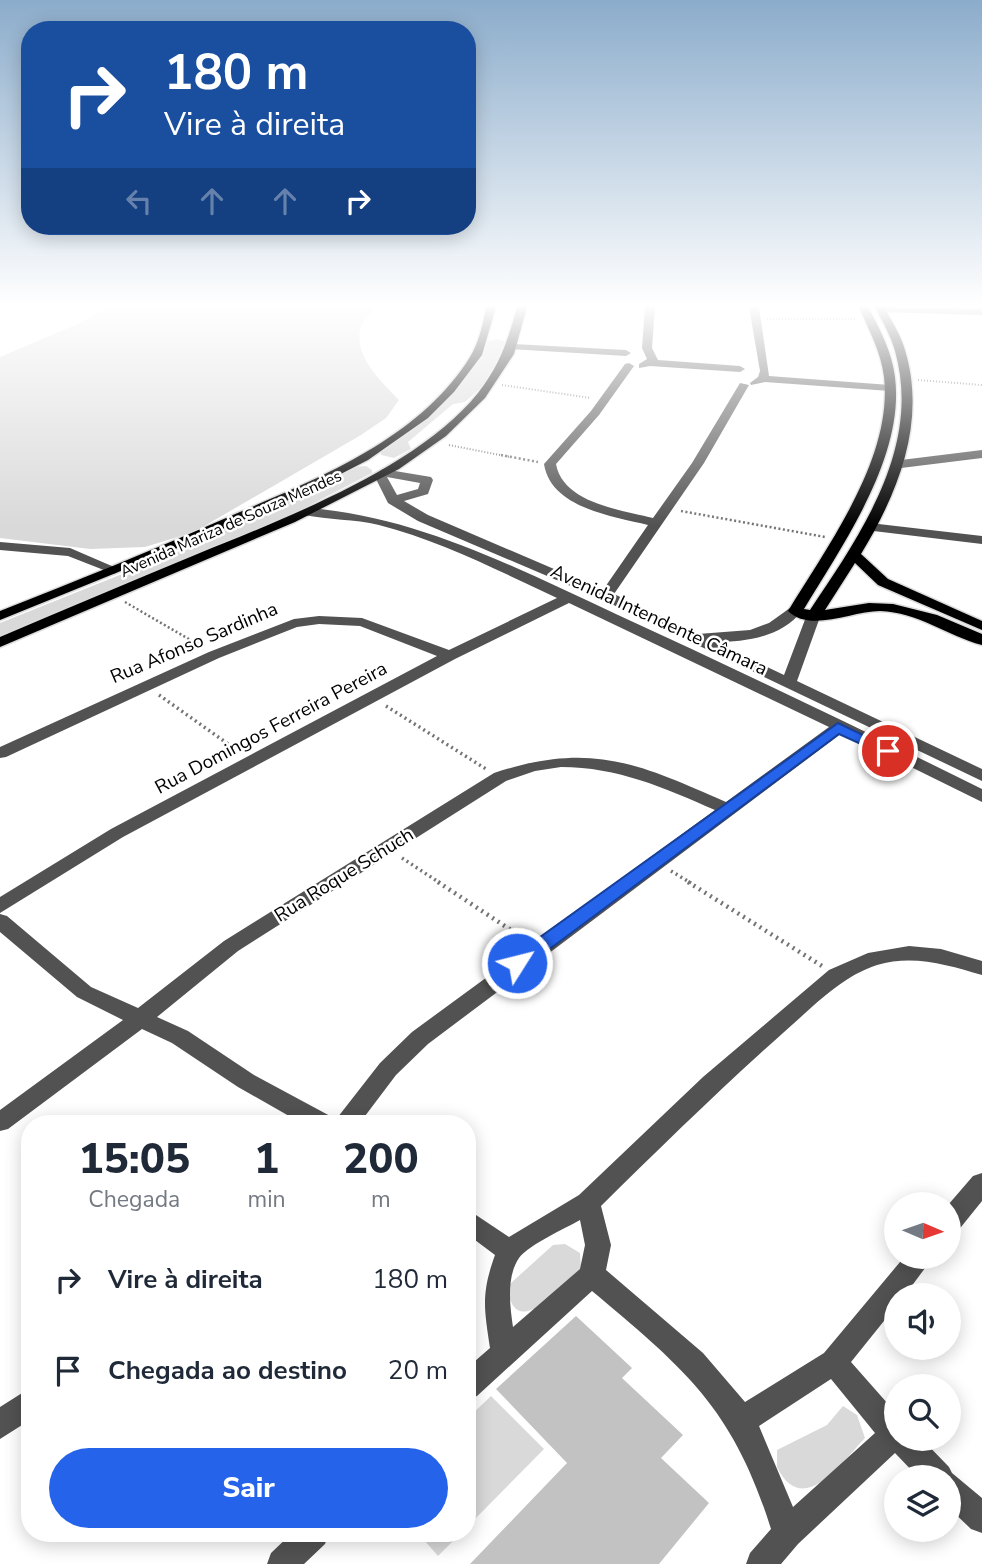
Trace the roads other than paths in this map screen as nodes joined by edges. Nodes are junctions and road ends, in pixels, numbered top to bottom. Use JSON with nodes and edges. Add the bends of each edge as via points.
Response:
{"nodes":[{"id":1,"x":456,"y":380,"type":"edge"},
{"id":2,"x":494,"y":380,"type":"edge"},
{"id":3,"x":615,"y":380,"type":"edge"},
{"id":4,"x":743,"y":380,"type":"edge"},
{"id":5,"x":760,"y":380,"type":"edge"},
{"id":6,"x":778,"y":380,"type":"edge"},
{"id":7,"x":889,"y":380,"type":"edge"},
{"id":8,"x":907,"y":380,"type":"edge"},
{"id":9,"x":744,"y":384,"type":"junction"},
{"id":10,"x":890,"y":388,"type":"junction"},
{"id":11,"x":370,"y":453,"type":"junction"},
{"id":12,"x":982,"y":454,"type":"edge"},
{"id":13,"x":399,"y":463,"type":"junction"},
{"id":14,"x":901,"y":464,"type":"junction"},
{"id":15,"x":381,"y":474,"type":"junction"},
{"id":16,"x":867,"y":486,"type":"junction"},
{"id":17,"x":888,"y":491,"type":"junction"},
{"id":18,"x":393,"y":500,"type":"junction"},
{"id":19,"x":309,"y":512,"type":"junction"},
{"id":20,"x":656,"y":523,"type":"junction"},
{"id":21,"x":870,"y":527,"type":"junction"},
{"id":22,"x":982,"y":540,"type":"edge"},
{"id":23,"x":0,"y":546,"type":"edge"},
{"id":24,"x":854,"y":555,"type":"junction"},
{"id":25,"x":515,"y":557,"type":"junction"},
{"id":26,"x":499,"y":566,"type":"junction"},
{"id":27,"x":114,"y":570,"type":"junction"},
{"id":28,"x":606,"y":596,"type":"junction"},
{"id":29,"x":568,"y":598,"type":"junction"},
{"id":30,"x":795,"y":611,"type":"junction"},
{"id":31,"x":0,"y":616,"type":"edge"},
{"id":32,"x":813,"y":617,"type":"junction"},
{"id":33,"x":947,"y":618,"type":"junction"},
{"id":34,"x":661,"y":621,"type":"junction"},
{"id":35,"x":982,"y":626,"type":"edge"},
{"id":36,"x":642,"y":632,"type":"junction"},
{"id":37,"x":695,"y":638,"type":"junction"},
{"id":38,"x":982,"y":640,"type":"edge"},
{"id":39,"x":0,"y":642,"type":"edge"},
{"id":40,"x":450,"y":656,"type":"junction"},
{"id":41,"x":788,"y":684,"type":"junction"},
{"id":42,"x":838,"y":727,"type":"junction"},
{"id":43,"x":0,"y":753,"type":"edge"},
{"id":44,"x":953,"y":762,"type":"junction"},
{"id":45,"x":939,"y":774,"type":"junction"},
{"id":46,"x":982,"y":776,"type":"edge"},
{"id":47,"x":982,"y":796,"type":"edge"},
{"id":48,"x":727,"y":809,"type":"junction"},
{"id":49,"x":0,"y":906,"type":"edge"},
{"id":50,"x":0,"y":921,"type":"edge"},
{"id":51,"x":982,"y":968,"type":"edge"},
{"id":52,"x":140,"y":1017,"type":"junction"},
{"id":53,"x":306,"y":1115,"type":"edge"},
{"id":54,"x":352,"y":1115,"type":"edge"},
{"id":55,"x":0,"y":1122,"type":"edge"},
{"id":56,"x":982,"y":1183,"type":"edge"},
{"id":57,"x":588,"y":1203,"type":"junction"},
{"id":58,"x":961,"y":1208,"type":"edge"},
{"id":59,"x":476,"y":1227,"type":"edge"},
{"id":60,"x":509,"y":1251,"type":"junction"},
{"id":61,"x":911,"y":1269,"type":"edge"},
{"id":62,"x":592,"y":1275,"type":"junction"},
{"id":63,"x":504,"y":1351,"type":"junction"},
{"id":64,"x":834,"y":1362,"type":"junction"},
{"id":65,"x":476,"y":1377,"type":"edge"},
{"id":66,"x":21,"y":1409,"type":"edge"},
{"id":67,"x":884,"y":1420,"type":"edge"},
{"id":68,"x":741,"y":1421,"type":"junction"},
{"id":69,"x":0,"y":1425,"type":"edge"},
{"id":70,"x":884,"y":1445,"type":"edge"},
{"id":71,"x":913,"y":1451,"type":"edge"},
{"id":72,"x":928,"y":1465,"type":"edge"},
{"id":73,"x":961,"y":1498,"type":"edge"},
{"id":74,"x":982,"y":1518,"type":"edge"},
{"id":75,"x":787,"y":1533,"type":"junction"},
{"id":76,"x":305,"y":1542,"type":"edge"},
{"id":77,"x":282,"y":1564,"type":"edge"},
{"id":78,"x":761,"y":1564,"type":"edge"}],
"edges":[{"from":1,"to":11,"type":"main road","name":"Avenida Mariza de Souza Mendes","via":[[421,416]]},
{"from":2,"to":13,"type":"main road","name":"Avenida Mariza de Souza Mendes","via":[[431,442]]},
{"from":3,"to":20,"type":"street","via":[[550,464],[552,480],[592,504]]},
{"from":4,"to":9,"type":"street"},
{"from":5,"to":9,"type":"street"},
{"from":6,"to":10,"type":"street"},
{"from":7,"to":10,"type":"main road"},
{"from":8,"to":14,"type":"main road","via":[[909,403]]},
{"from":9,"to":20,"type":"street"},
{"from":10,"to":16,"type":"main road","via":[[882,444]]},
{"from":11,"to":13,"type":"main road"},
{"from":11,"to":27,"type":"main road","name":"Avenida Mariza de Souza Mendes","via":[[272,503]]},
{"from":12,"to":14,"type":"street"},
{"from":13,"to":15,"type":"main road","name":"Avenida Mariza de Souza Mendes"},
{"from":14,"to":17,"type":"main road"},
{"from":15,"to":18,"type":"street"},
{"from":15,"to":18,"type":"street","via":[[427,480],[424,491]]},
{"from":15,"to":19,"type":"main road","name":"Avenida Mariza de Souza Mendes"},
{"from":16,"to":17,"type":"main road"},
{"from":16,"to":30,"type":"main road"},
{"from":17,"to":21,"type":"main road"},
{"from":18,"to":25,"type":"street","name":"Avenida Intendente Câmara","via":[[423,518]]},
{"from":19,"to":26,"type":"street","name":"Avenida Intendente Câmara","via":[[377,520]]},
{"from":19,"to":39,"type":"main road","name":"Avenida Mariza de Souza Mendes"},
{"from":20,"to":28,"type":"street"},
{"from":21,"to":22,"type":"street"},
{"from":21,"to":24,"type":"main road"},
{"from":23,"to":27,"type":"street","via":[[69,552]]},
{"from":24,"to":32,"type":"main road"},
{"from":24,"to":33,"type":"main road","via":[[883,582]]},
{"from":25,"to":26,"type":"street"},
{"from":25,"to":28,"type":"street","name":"Avenida Intendente Câmara"},
{"from":26,"to":29,"type":"street","name":"Avenida Intendente Câmara"},
{"from":27,"to":31,"type":"main road","name":"Avenida Mariza de Souza Mendes"},
{"from":28,"to":34,"type":"street","name":"Avenida Intendente Câmara"},
{"from":29,"to":36,"type":"street","name":"Avenida Intendente Câmara"},
{"from":29,"to":40,"type":"street","name":"Rua Domingos Ferreira Pereira"},
{"from":30,"to":32,"type":"main road"},
{"from":30,"to":37,"type":"street","via":[[765,632]]},
{"from":32,"to":33,"type":"main road","via":[[881,607]]},
{"from":32,"to":41,"type":"street"},
{"from":33,"to":35,"type":"main road"},
{"from":33,"to":38,"type":"main road"},
{"from":34,"to":36,"type":"street"},
{"from":34,"to":37,"type":"street","name":"Avenida Intendente Câmara"},
{"from":36,"to":42,"type":"street","name":"Avenida Intendente Câmara"},
{"from":37,"to":41,"type":"street","name":"Avenida Intendente Câmara"},
{"from":40,"to":43,"type":"street","name":"Rua Afonso Sardinha","via":[[381,626],[337,620],[287,625]]},
{"from":40,"to":49,"type":"street","name":"Rua Domingos Ferreira Pereira","via":[[91,847]]},
{"from":41,"to":44,"type":"street","name":"Avenida Intendente Câmara"},
{"from":42,"to":45,"type":"street","name":"Avenida Intendente Câmara"},
{"from":42,"to":48,"type":"street"},
{"from":44,"to":45,"type":"street"},
{"from":44,"to":46,"type":"street","name":"Avenida Intendente Câmara"},
{"from":45,"to":47,"type":"street","name":"Avenida Intendente Câmara"},
{"from":48,"to":52,"type":"street","name":"Rua Roque Schuch","via":[[610,762],[549,761],[500,777],[231,946]]},
{"from":48,"to":54,"type":"street","via":[[420,1038]]},
{"from":50,"to":52,"type":"street","via":[[69,981]]},
{"from":51,"to":57,"type":"street","via":[[909,953],[875,958],[836,975],[710,1083]]},
{"from":52,"to":53,"type":"street"},
{"from":52,"to":55,"type":"street","name":"Rua Roque Schuch"},
{"from":56,"to":58,"type":"street"},
{"from":57,"to":60,"type":"street"},
{"from":57,"to":62,"type":"street","via":[[598,1245]]},
{"from":59,"to":60,"type":"street"},
{"from":60,"to":63,"type":"street","via":[[498,1284]]},
{"from":61,"to":64,"type":"street"},
{"from":62,"to":63,"type":"street"},
{"from":62,"to":68,"type":"street","via":[[690,1361]]},
{"from":63,"to":65,"type":"street"},
{"from":64,"to":67,"type":"street"},
{"from":64,"to":68,"type":"street"},
{"from":66,"to":69,"type":"street"},
{"from":68,"to":75,"type":"street","via":[[767,1474]]},
{"from":70,"to":75,"type":"street"},
{"from":71,"to":72,"type":"street"},
{"from":73,"to":74,"type":"street"},
{"from":75,"to":78,"type":"street"},
{"from":76,"to":77,"type":"street"}]}
